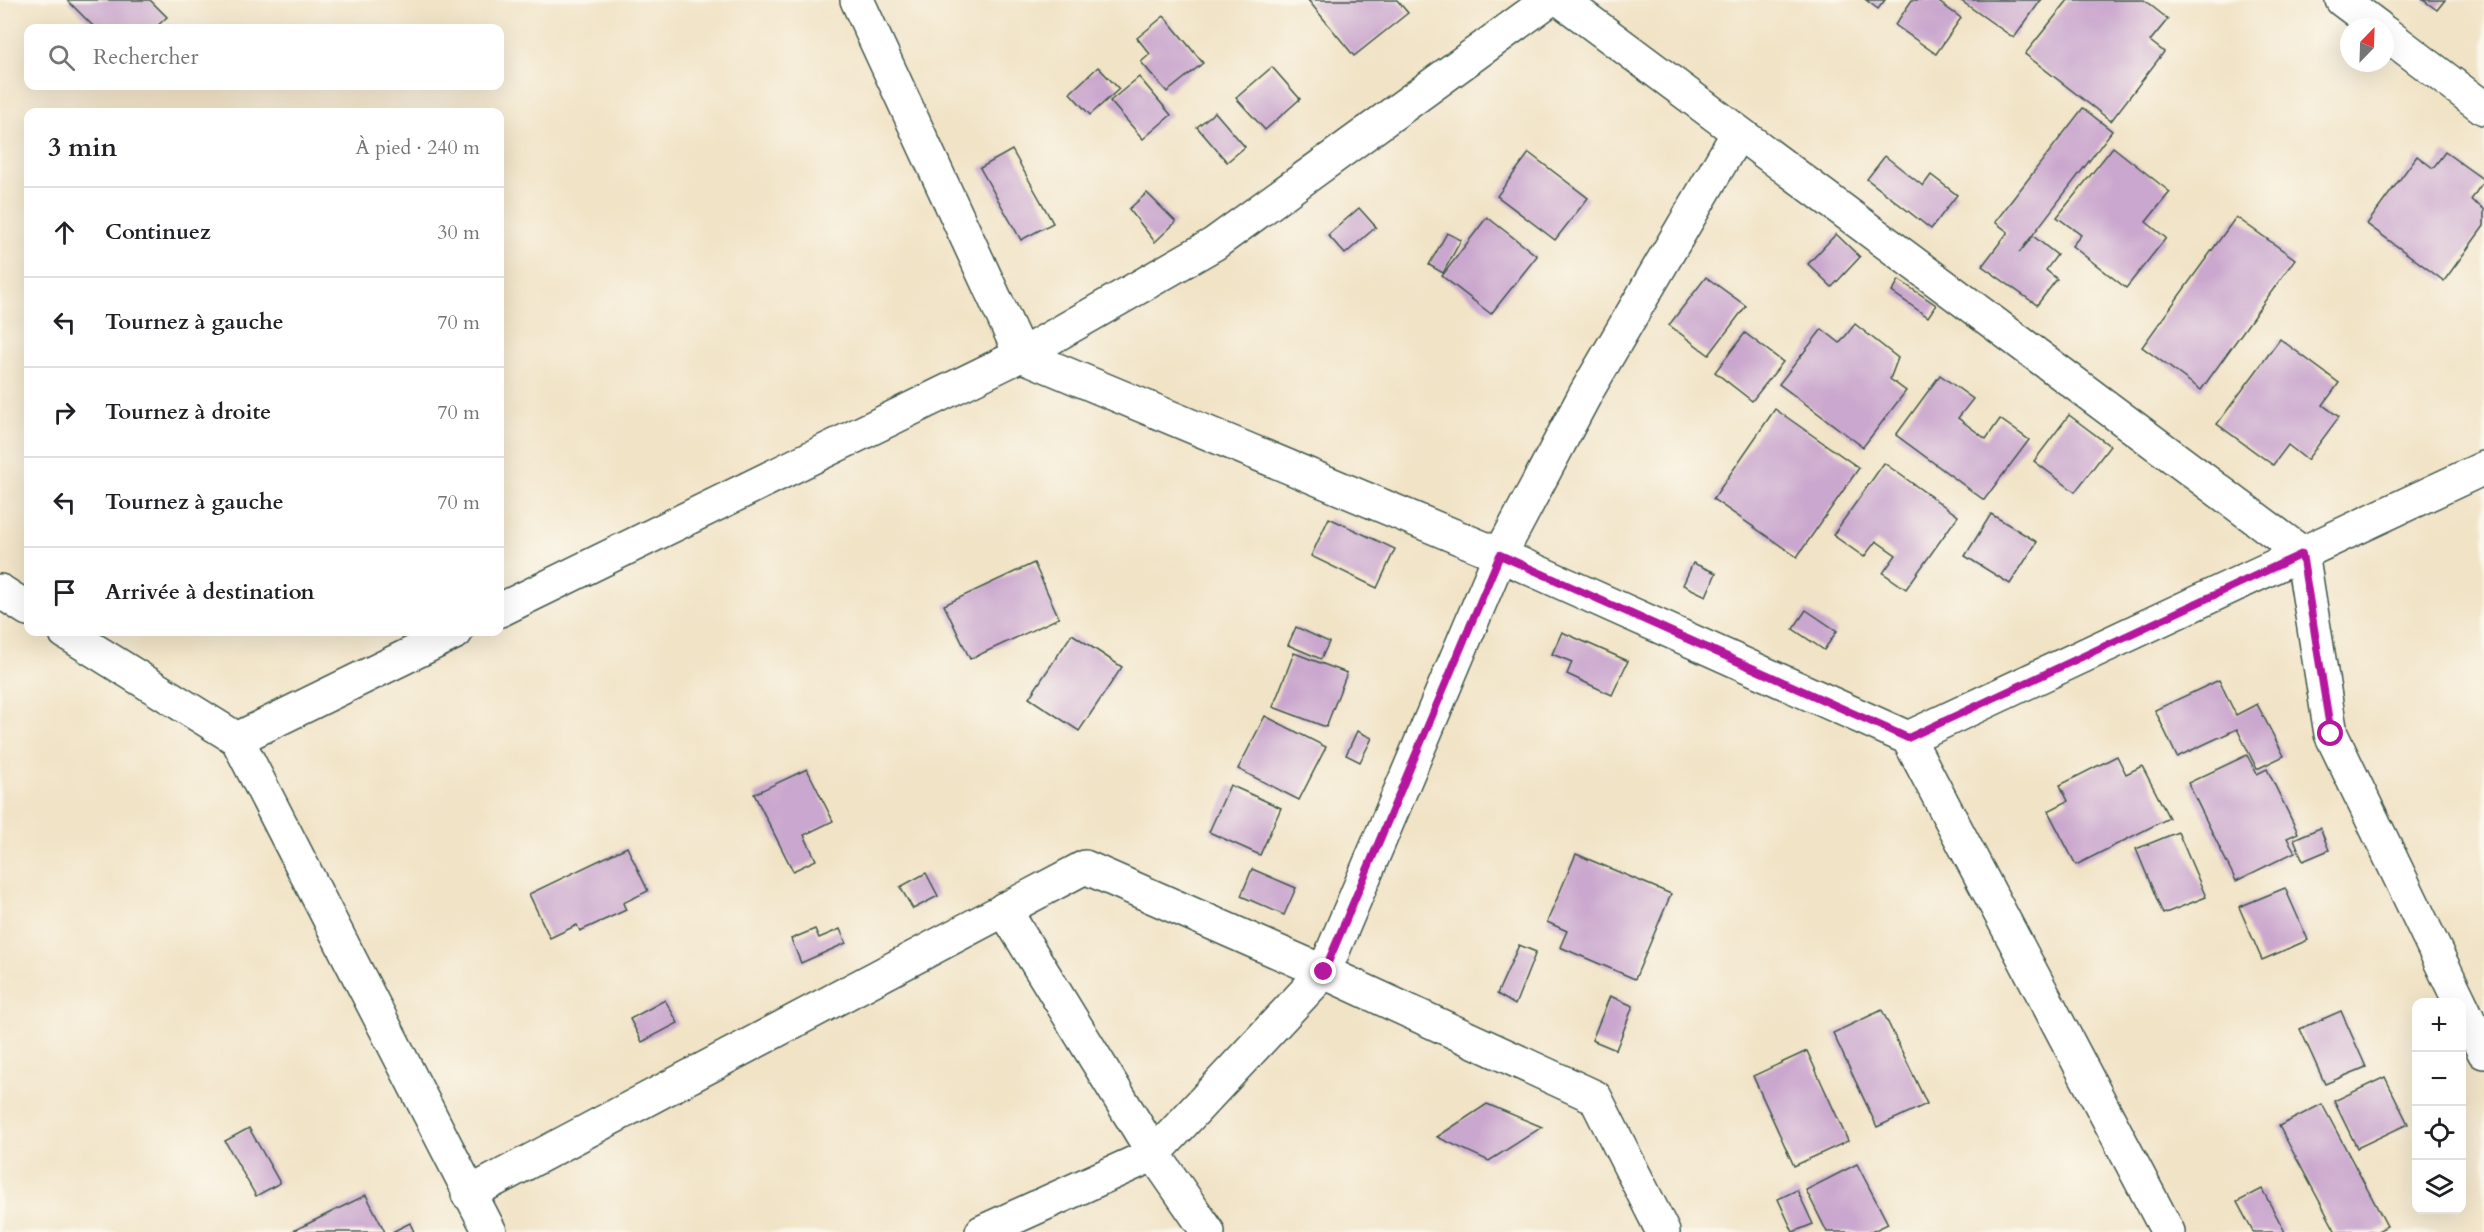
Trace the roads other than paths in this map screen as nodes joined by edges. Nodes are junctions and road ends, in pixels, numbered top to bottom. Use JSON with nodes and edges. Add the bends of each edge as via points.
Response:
{"nodes":[{"id":1,"x":1549,"y":0,"type":"edge"},
{"id":2,"x":1561,"y":0,"type":"edge"},
{"id":3,"x":2342,"y":0,"type":"edge"},
{"id":4,"x":863,"y":3,"type":"edge"},
{"id":5,"x":2366,"y":18,"type":"edge"},
{"id":6,"x":2394,"y":40,"type":"edge"},
{"id":7,"x":2484,"y":108,"type":"edge"},
{"id":8,"x":1738,"y":133,"type":"junction"},
{"id":9,"x":1020,"y":355,"type":"junction"},
{"id":10,"x":2484,"y":468,"type":"edge"},
{"id":11,"x":2302,"y":554,"type":"junction"},
{"id":12,"x":1500,"y":555,"type":"junction"},
{"id":13,"x":0,"y":591,"type":"edge"},
{"id":14,"x":24,"y":606,"type":"edge"},
{"id":15,"x":504,"y":608,"type":"edge"},
{"id":16,"x":71,"y":636,"type":"edge"},
{"id":17,"x":448,"y":636,"type":"edge"},
{"id":18,"x":1908,"y":738,"type":"junction"},
{"id":19,"x":237,"y":739,"type":"junction"},
{"id":20,"x":1004,"y":909,"type":"junction"},
{"id":21,"x":1324,"y":972,"type":"junction"},
{"id":22,"x":2458,"y":998,"type":"edge"},
{"id":23,"x":2466,"y":1015,"type":"edge"},
{"id":24,"x":2484,"y":1053,"type":"edge"},
{"id":25,"x":1154,"y":1154,"type":"junction"},
{"id":26,"x":468,"y":1194,"type":"junction"},
{"id":27,"x":490,"y":1232,"type":"edge"},
{"id":28,"x":982,"y":1232,"type":"edge"},
{"id":29,"x":1208,"y":1232,"type":"edge"},
{"id":30,"x":1663,"y":1232,"type":"edge"},
{"id":31,"x":2168,"y":1232,"type":"edge"}],
"edges":[{"from":1,"to":9,"type":"street","via":[[1214,244]]},
{"from":2,"to":8,"type":"street"},
{"from":3,"to":5,"type":"street"},
{"from":4,"to":9,"type":"street"},
{"from":6,"to":7,"type":"street"},
{"from":8,"to":11,"type":"street"},
{"from":8,"to":12,"type":"street","via":[[1587,391]]},
{"from":9,"to":12,"type":"street"},
{"from":9,"to":15,"type":"street"},
{"from":10,"to":11,"type":"street"},
{"from":11,"to":18,"type":"street"},
{"from":11,"to":22,"type":"street","via":[[2331,734]]},
{"from":12,"to":18,"type":"street"},
{"from":12,"to":21,"type":"street"},
{"from":13,"to":14,"type":"street"},
{"from":16,"to":19,"type":"street"},
{"from":17,"to":19,"type":"street"},
{"from":18,"to":31,"type":"street"},
{"from":19,"to":26,"type":"street"},
{"from":20,"to":21,"type":"street","via":[[1085,867]]},
{"from":20,"to":25,"type":"street"},
{"from":20,"to":26,"type":"street"},
{"from":21,"to":25,"type":"street"},
{"from":21,"to":30,"type":"street","via":[[1595,1097]]},
{"from":23,"to":24,"type":"street"},
{"from":25,"to":28,"type":"street"},
{"from":25,"to":29,"type":"street"},
{"from":26,"to":27,"type":"street"}]}
